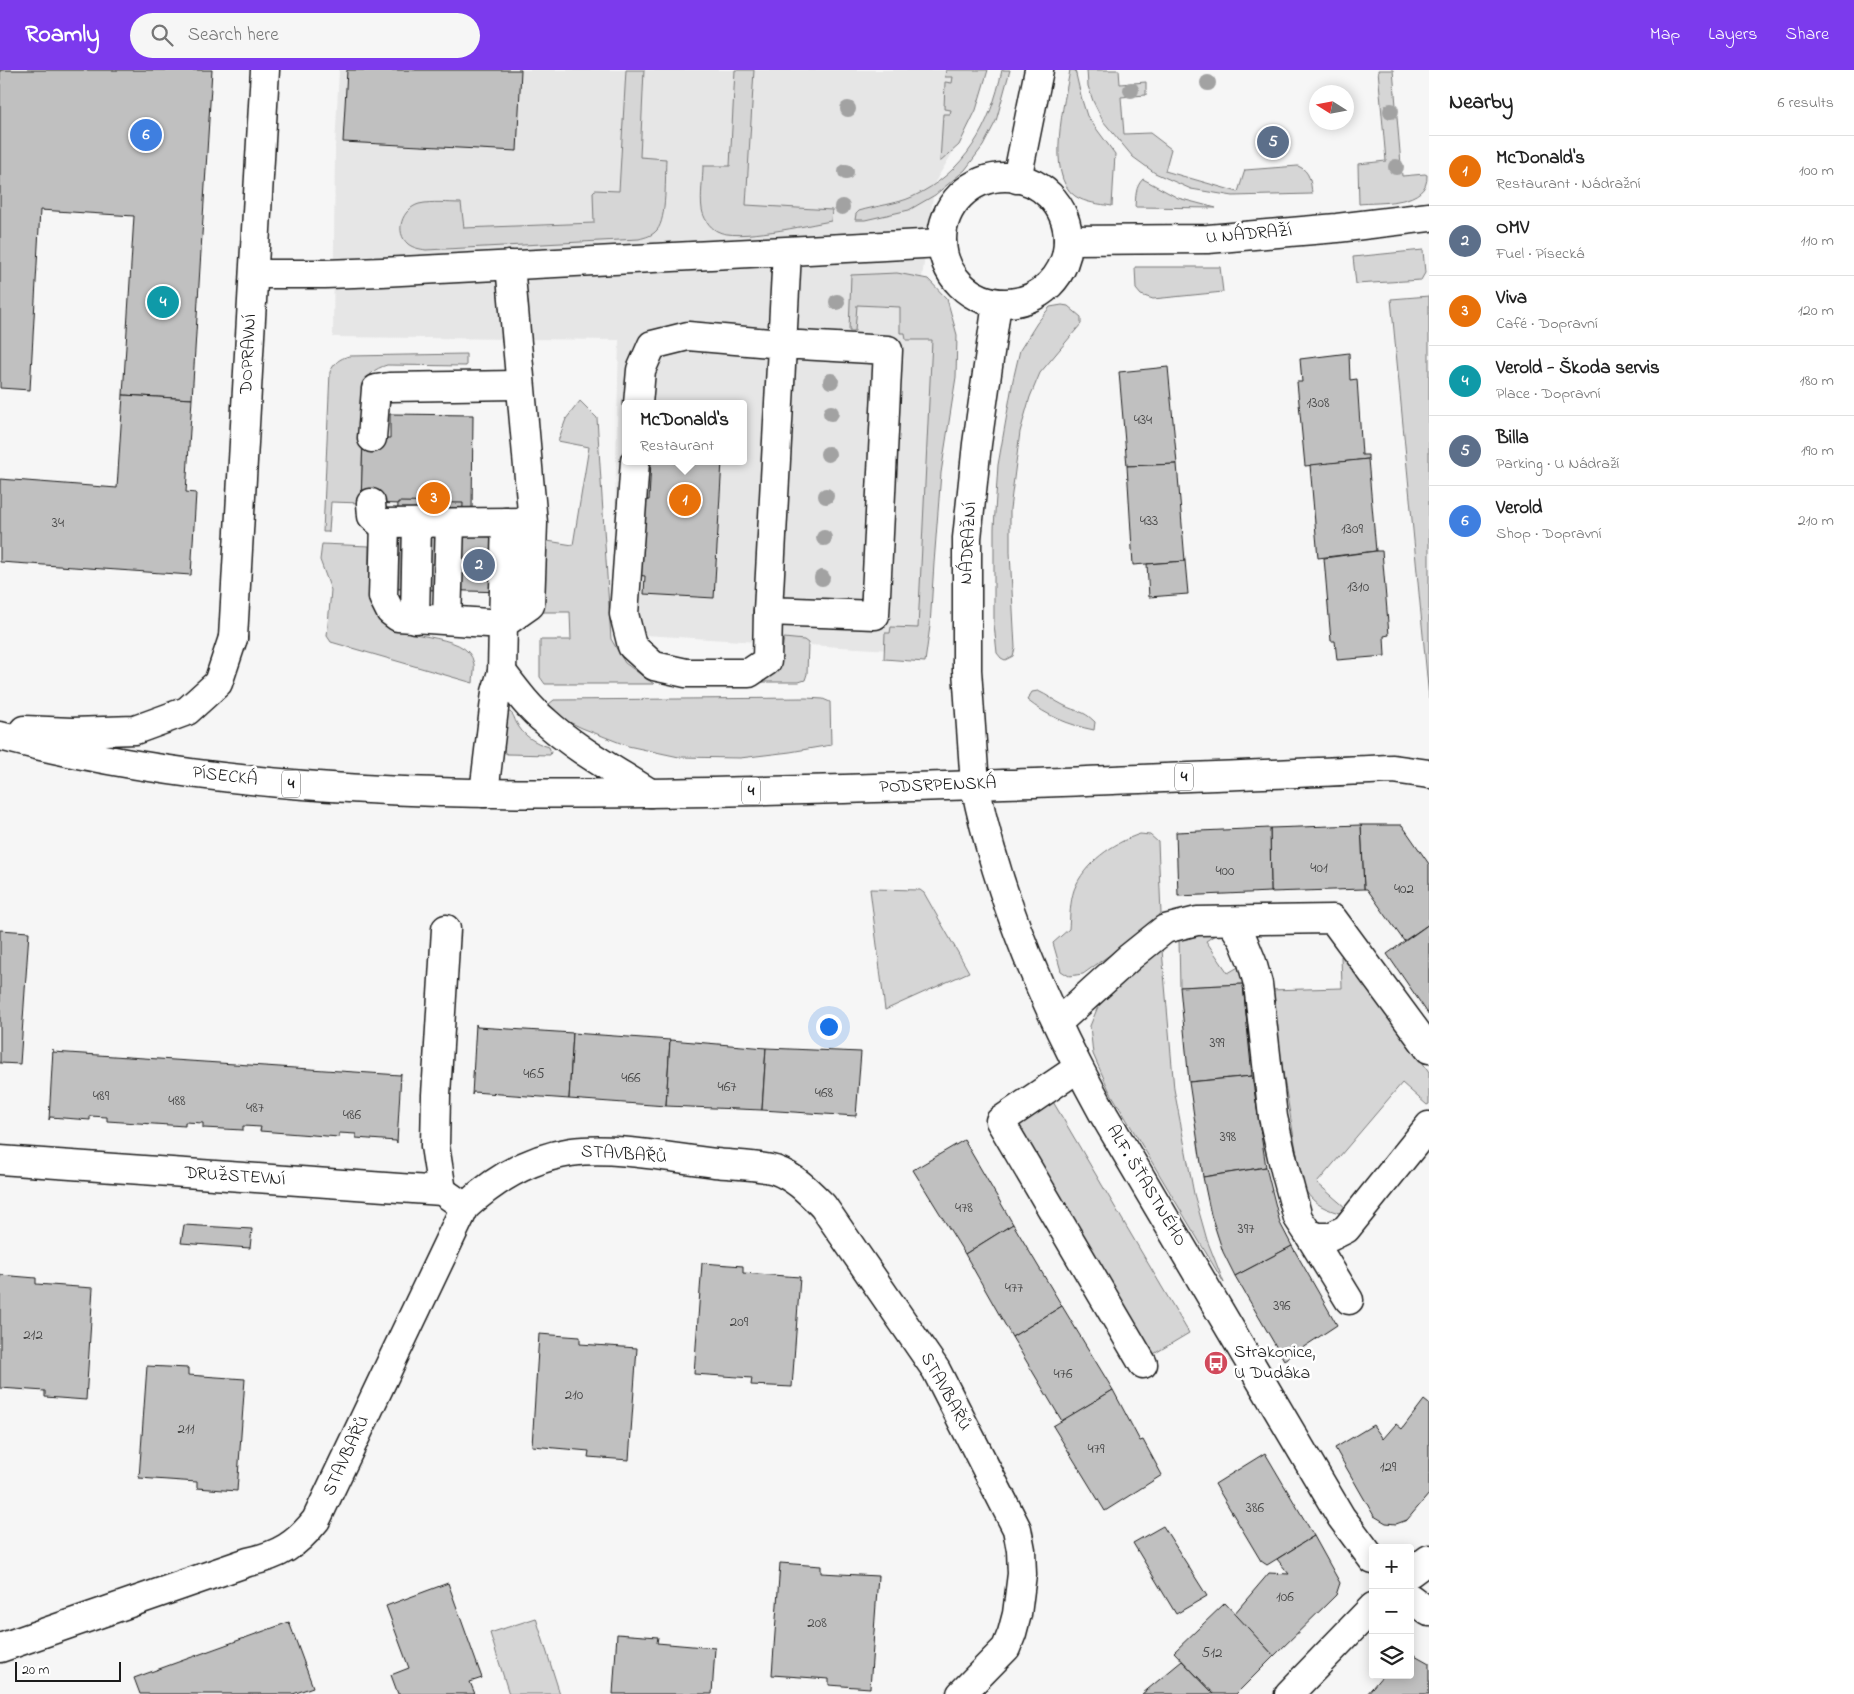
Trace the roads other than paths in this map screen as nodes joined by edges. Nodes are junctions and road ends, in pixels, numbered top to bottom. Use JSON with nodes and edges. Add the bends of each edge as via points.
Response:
{"nodes":[{"id":1,"x":265,"y":70,"type":"edge"},
{"id":2,"x":1039,"y":70,"type":"edge"},
{"id":3,"x":1017,"y":179,"type":"junction"},
{"id":4,"x":1429,"y":217,"type":"edge"},
{"id":5,"x":1068,"y":240,"type":"junction"},
{"id":6,"x":942,"y":243,"type":"junction"},
{"id":7,"x":787,"y":252,"type":"junction"},
{"id":8,"x":510,"y":265,"type":"junction"},
{"id":9,"x":254,"y":274,"type":"junction"},
{"id":10,"x":997,"y":303,"type":"junction"},
{"id":11,"x":782,"y":344,"type":"junction"},
{"id":12,"x":519,"y":385,"type":"junction"},
{"id":13,"x":638,"y":400,"type":"edge"},
{"id":14,"x":372,"y":438,"type":"dead end"},
{"id":15,"x":635,"y":465,"type":"edge"},
{"id":16,"x":519,"y":522,"type":"junction"},
{"id":17,"x":417,"y":523,"type":"junction"},
{"id":18,"x":450,"y":523,"type":"junction"},
{"id":19,"x":768,"y":611,"type":"junction"},
{"id":20,"x":415,"y":618,"type":"junction"},
{"id":21,"x":447,"y":620,"type":"junction"},
{"id":22,"x":503,"y":624,"type":"junction"},
{"id":23,"x":502,"y":672,"type":"junction"},
{"id":24,"x":0,"y":730,"type":"edge"},
{"id":25,"x":0,"y":736,"type":"edge"},
{"id":26,"x":1429,"y":758,"type":"edge"},
{"id":27,"x":1393,"y":769,"type":"junction"},
{"id":28,"x":1429,"y":774,"type":"edge"},
{"id":29,"x":975,"y":785,"type":"junction"},
{"id":30,"x":484,"y":793,"type":"junction"},
{"id":31,"x":650,"y":793,"type":"junction"},
{"id":32,"x":1231,"y":921,"type":"junction"},
{"id":33,"x":446,"y":929,"type":"dead end"},
{"id":34,"x":1056,"y":1023,"type":"junction"},
{"id":35,"x":1429,"y":1049,"type":"edge"},
{"id":36,"x":1078,"y":1068,"type":"junction"},
{"id":37,"x":1429,"y":1126,"type":"edge"},
{"id":38,"x":0,"y":1160,"type":"edge"},
{"id":39,"x":442,"y":1191,"type":"junction"},
{"id":40,"x":465,"y":1207,"type":"junction"},
{"id":41,"x":1308,"y":1233,"type":"junction"},
{"id":42,"x":1349,"y":1300,"type":"dead end"},
{"id":43,"x":1143,"y":1364,"type":"dead end"},
{"id":44,"x":1369,"y":1554,"type":"edge"},
{"id":45,"x":1429,"y":1559,"type":"edge"},
{"id":46,"x":1414,"y":1571,"type":"edge"},
{"id":47,"x":1414,"y":1601,"type":"edge"},
{"id":48,"x":1369,"y":1611,"type":"edge"},
{"id":49,"x":1429,"y":1612,"type":"edge"},
{"id":50,"x":0,"y":1648,"type":"edge"},
{"id":51,"x":961,"y":1694,"type":"edge"},
{"id":52,"x":1289,"y":1694,"type":"edge"}],
"edges":[{"from":1,"to":9,"type":"street","name":"DOPRAVNÍ"},
{"from":2,"to":3,"type":"street"},
{"from":3,"to":5,"type":"street","via":[[1034,185],[1052,198],[1063,218]]},
{"from":3,"to":6,"type":"street","via":[[988,180],[962,194],[946,219]]},
{"from":4,"to":5,"type":"street","name":"U NÁDRAŽÍ","via":[[1208,239]]},
{"from":5,"to":10,"type":"street","via":[[1063,264],[1044,290],[1021,301]]},
{"from":6,"to":7,"type":"street"},
{"from":6,"to":10,"type":"street","via":[[945,260],[956,280],[974,295]]},
{"from":7,"to":8,"type":"street"},
{"from":7,"to":11,"type":"street"},
{"from":8,"to":9,"type":"street"},
{"from":8,"to":12,"type":"street"},
{"from":9,"to":24,"type":"street","name":"DOPRAVNÍ","via":[[233,638],[218,682],[187,711],[135,730]]},
{"from":10,"to":29,"type":"street","name":"NÁDRAŽNÍ","via":[[967,538],[966,670]]},
{"from":11,"to":13,"type":"street","via":[[688,336],[652,345],[641,370]]},
{"from":11,"to":19,"type":"street"},
{"from":11,"to":19,"type":"street","via":[[888,350],[875,615]]},
{"from":12,"to":14,"type":"street","via":[[389,387],[376,390]]},
{"from":12,"to":16,"type":"street"},
{"from":15,"to":19,"type":"street","via":[[624,614],[632,646],[654,666],[686,673],[749,673],[767,661]]},
{"from":16,"to":18,"type":"street"},
{"from":16,"to":22,"type":"street"},
{"from":17,"to":18,"type":"street"},
{"from":17,"to":20,"type":"street"},
{"from":17,"to":20,"type":"street","via":[[378,513],[383,597],[390,611],[398,617]]},
{"from":18,"to":21,"type":"street"},
{"from":20,"to":21,"type":"street"},
{"from":21,"to":22,"type":"street"},
{"from":22,"to":23,"type":"street"},
{"from":23,"to":30,"type":"street","via":[[496,692]]},
{"from":23,"to":31,"type":"street","via":[[546,722]]},
{"from":25,"to":30,"type":"street","name":"PÍSECKÁ","number":"4","via":[[100,759],[251,780],[363,790]]},
{"from":26,"to":27,"type":"street","name":"PODSRPENSKÁ","number":"4"},
{"from":27,"to":28,"type":"street","name":"PODSRPENSKÁ","number":"4"},
{"from":27,"to":29,"type":"street","name":"PODSRPENSKÁ","number":"4"},
{"from":29,"to":31,"type":"street","name":"PODSRPENSKÁ","number":"4"},
{"from":29,"to":34,"type":"street","name":"ALF. ŠŤASTNÉHO","via":[[999,881],[1023,949]]},
{"from":30,"to":31,"type":"street","name":"PODSRPENSKÁ","number":"4"},
{"from":32,"to":34,"type":"street","via":[[1197,922],[1165,929]]},
{"from":32,"to":35,"type":"street","via":[[1333,919]]},
{"from":32,"to":41,"type":"street","via":[[1243,940],[1256,977],[1273,1117],[1298,1218]]},
{"from":33,"to":39,"type":"street","via":[[435,1146]]},
{"from":34,"to":36,"type":"street","name":"ALF. ŠŤASTNÉHO"},
{"from":36,"to":43,"type":"street","via":[[1000,1122]]},
{"from":36,"to":44,"type":"street","name":"ALF. ŠŤASTNÉHO","via":[[1336,1508]]},
{"from":37,"to":41,"type":"street","via":[[1346,1229],[1330,1237]]},
{"from":38,"to":39,"type":"street","name":"DRUŽSTEVNÍ"},
{"from":39,"to":40,"type":"street"},
{"from":40,"to":50,"type":"street","name":"STAVBAŘŮ","via":[[319,1513],[303,1536],[265,1559],[248,1562]]},
{"from":40,"to":51,"type":"street","name":"STAVBAŘŮ","via":[[485,1188],[521,1167],[571,1152],[606,1151],[773,1170],[800,1184],[823,1206],[936,1370],[1017,1529],[1022,1574],[1018,1614],[1012,1633],[1006,1648]]},
{"from":41,"to":42,"type":"street"},
{"from":45,"to":46,"type":"street"},
{"from":47,"to":49,"type":"street"},
{"from":48,"to":52,"type":"street"}]}
